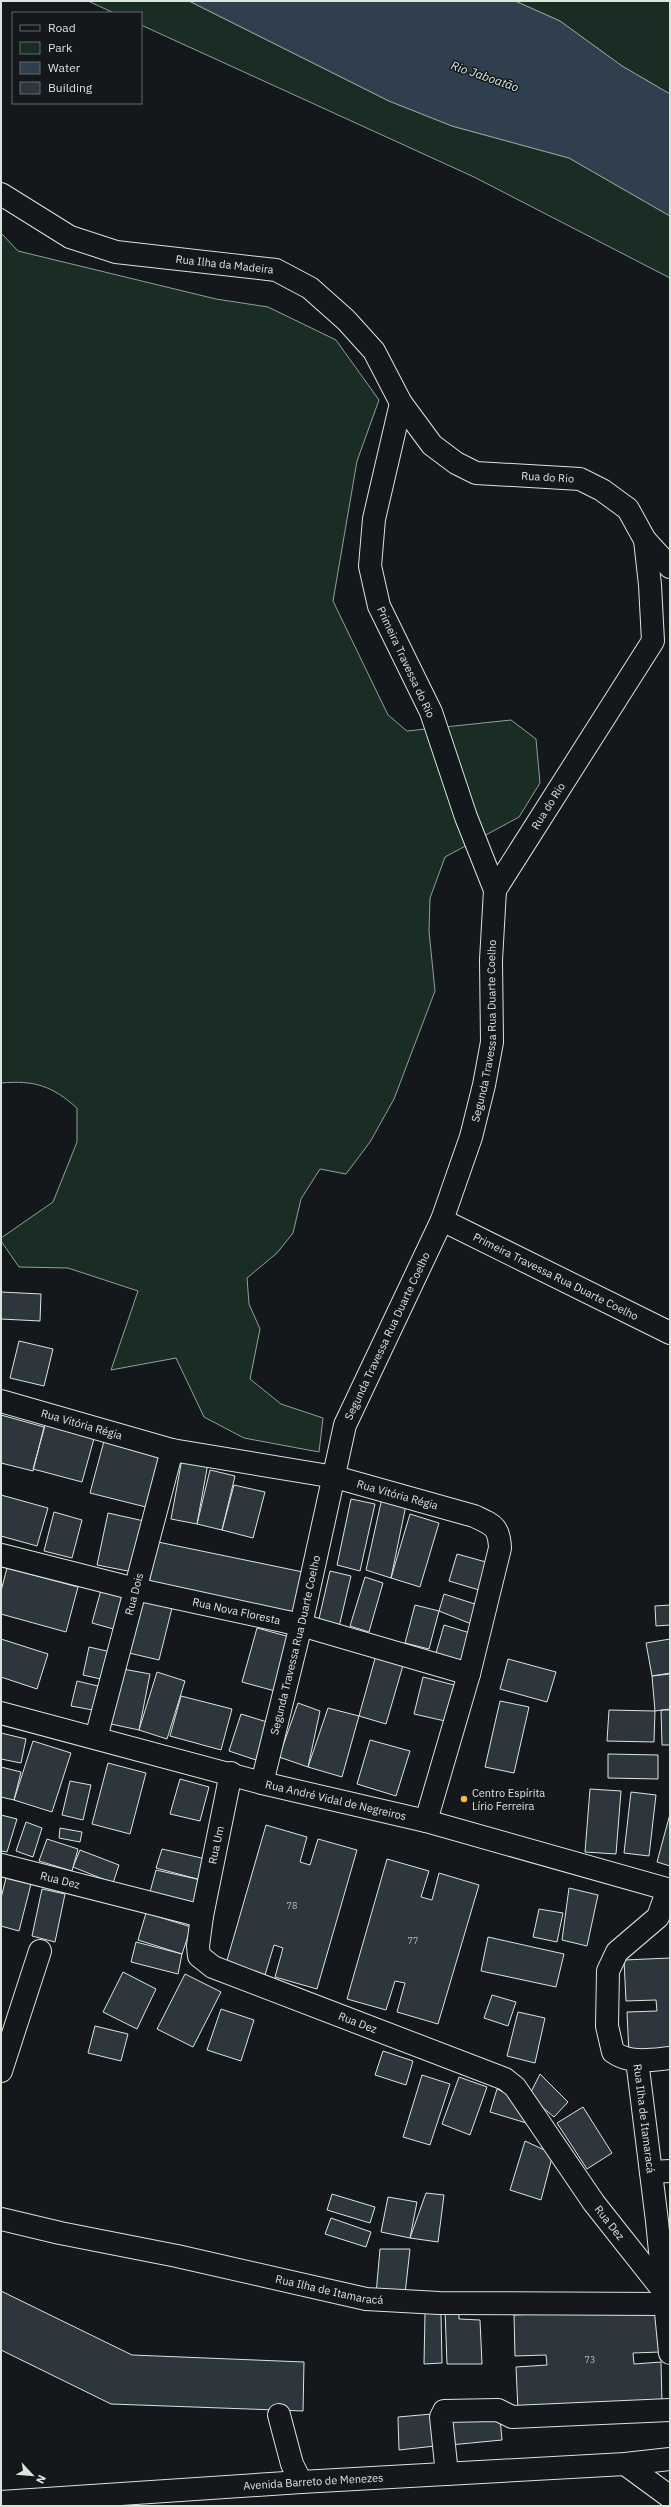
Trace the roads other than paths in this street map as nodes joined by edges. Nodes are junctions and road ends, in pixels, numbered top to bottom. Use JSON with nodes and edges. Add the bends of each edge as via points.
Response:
{"nodes":[{"id":1,"x":1,"y":194,"type":"edge"},
{"id":2,"x":401,"y":403,"type":"junction"},
{"id":3,"x":645,"y":540,"type":"junction"},
{"id":4,"x":670,"y":567,"type":"edge"},
{"id":5,"x":661,"y":638,"type":"edge"},
{"id":6,"x":496,"y":890,"type":"junction"},
{"id":7,"x":442,"y":1220,"type":"junction"},
{"id":8,"x":670,"y":1333,"type":"edge"},
{"id":9,"x":1,"y":1401,"type":"edge"},
{"id":10,"x":172,"y":1450,"type":"junction"},
{"id":11,"x":335,"y":1477,"type":"junction"},
{"id":12,"x":1,"y":1555,"type":"edge"},
{"id":13,"x":135,"y":1589,"type":"junction"},
{"id":14,"x":301,"y":1625,"type":"junction"},
{"id":15,"x":469,"y":1674,"type":"junction"},
{"id":16,"x":1,"y":1713,"type":"edge"},
{"id":17,"x":96,"y":1738,"type":"junction"},
{"id":18,"x":231,"y":1774,"type":"junction"},
{"id":19,"x":262,"y":1783,"type":"junction"},
{"id":20,"x":426,"y":1821,"type":"junction"},
{"id":21,"x":1,"y":1865,"type":"edge"},
{"id":22,"x":669,"y":1890,"type":"edge"},
{"id":23,"x":202,"y":1916,"type":"junction"},
{"id":24,"x":40,"y":1950,"type":"dead end"},
{"id":25,"x":670,"y":2058,"type":"edge"},
{"id":26,"x":637,"y":2060,"type":"junction"},
{"id":27,"x":1,"y":2071,"type":"edge"},
{"id":28,"x":661,"y":2172,"type":"edge"},
{"id":29,"x":1,"y":2219,"type":"edge"},
{"id":30,"x":665,"y":2294,"type":"edge"},
{"id":31,"x":670,"y":2353,"type":"edge"},
{"id":32,"x":670,"y":2410,"type":"edge"},
{"id":33,"x":279,"y":2415,"type":"dead end"},
{"id":34,"x":670,"y":2459,"type":"edge"},
{"id":35,"x":626,"y":2464,"type":"junction"},
{"id":36,"x":447,"y":2474,"type":"junction"},
{"id":37,"x":301,"y":2482,"type":"junction"},
{"id":38,"x":670,"y":2497,"type":"edge"},
{"id":39,"x":1,"y":2502,"type":"edge"}],
"edges":[{"from":1,"to":2,"type":"street","name":"Rua Ilha da Madeira","via":[[70,237],[116,252],[276,270],[310,288],[346,320],[374,351]]},
{"from":2,"to":3,"type":"street","name":"Rua do Rio","via":[[432,445],[456,463],[476,473],[580,480],[602,490],[628,509]]},
{"from":2,"to":6,"type":"street","name":"Primeira Travessa do Rio","via":[[374,519],[370,566],[379,606],[431,712],[466,817]]},
{"from":3,"to":4,"type":"street"},
{"from":3,"to":5,"type":"street","name":"Rua do Rio","via":[[650,585]]},
{"from":5,"to":6,"type":"street","name":"Rua do Rio"},
{"from":6,"to":7,"type":"street","name":"Segunda Travessa Rua Duarte Coelho","via":[[491,960],[492,1042],[471,1137]]},
{"from":7,"to":8,"type":"street","name":"Primeira Travessa Rua Duarte Coelho"},
{"from":7,"to":11,"type":"street","name":"Segunda Travessa Rua Duarte Coelho","via":[[346,1426]]},
{"from":9,"to":10,"type":"street","name":"Rua Vitória Régia"},
{"from":10,"to":11,"type":"street","name":"Rua Vitória Régia"},
{"from":10,"to":13,"type":"street","name":"Rua Dois"},
{"from":11,"to":14,"type":"street","name":"Segunda Travessa Rua Duarte Coelho"},
{"from":11,"to":15,"type":"street","name":"Rua Vitória Régia","via":[[474,1516],[492,1525],[499,1533],[500,1548]]},
{"from":12,"to":13,"type":"street","name":"Rua Nova Floresta"},
{"from":13,"to":14,"type":"street","name":"Rua Nova Floresta"},
{"from":13,"to":17,"type":"street","name":"Rua Dois"},
{"from":14,"to":15,"type":"street","name":"Rua Nova Floresta"},
{"from":14,"to":19,"type":"street","name":"Segunda Travessa Rua Duarte Coelho"},
{"from":15,"to":20,"type":"street","name":"Rua Vitória Régia"},
{"from":16,"to":17,"type":"street","name":"Rua André Vidal de Negreiros"},
{"from":17,"to":18,"type":"street","name":"Rua André Vidal de Negreiros"},
{"from":18,"to":19,"type":"street","name":"Rua André Vidal de Negreiros"},
{"from":18,"to":23,"type":"street","name":"Rua Um"},
{"from":19,"to":20,"type":"street","name":"Rua André Vidal de Negreiros"},
{"from":20,"to":22,"type":"street","name":"Rua André Vidal de Negreiros"},
{"from":21,"to":23,"type":"street","name":"Rua Dez"},
{"from":22,"to":26,"type":"street","name":"Rua Ilha de Itamaracá","via":[[658,1917],[617,1952],[606,1978],[610,2047],[619,2056]]},
{"from":23,"to":30,"type":"street","name":"Rua Dez","via":[[199,1956],[213,1967],[505,2079],[515,2087],[594,2204]]},
{"from":24,"to":27,"type":"street"},
{"from":25,"to":26,"type":"street"},
{"from":26,"to":28,"type":"street","name":"Rua Ilha de Itamaracá"},
{"from":28,"to":30,"type":"street","name":"Rua Ilha de Itamaracá"},
{"from":29,"to":30,"type":"street","name":"Rua Ilha de Itamaracá","via":[[366,2299],[439,2303]]},
{"from":30,"to":31,"type":"street","name":"Rua Ilha de Itamaracá"},
{"from":32,"to":36,"type":"street","via":[[512,2417],[498,2410],[444,2411],[441,2417]]},
{"from":33,"to":37,"type":"street","via":[[292,2464]]},
{"from":34,"to":35,"type":"street","name":"Avenida Barreto de Menezes"},
{"from":35,"to":36,"type":"street","name":"Avenida Barreto de Menezes"},
{"from":35,"to":38,"type":"street"},
{"from":36,"to":37,"type":"street","name":"Avenida Barreto de Menezes"},
{"from":37,"to":39,"type":"street","name":"Avenida Barreto de Menezes"}]}
